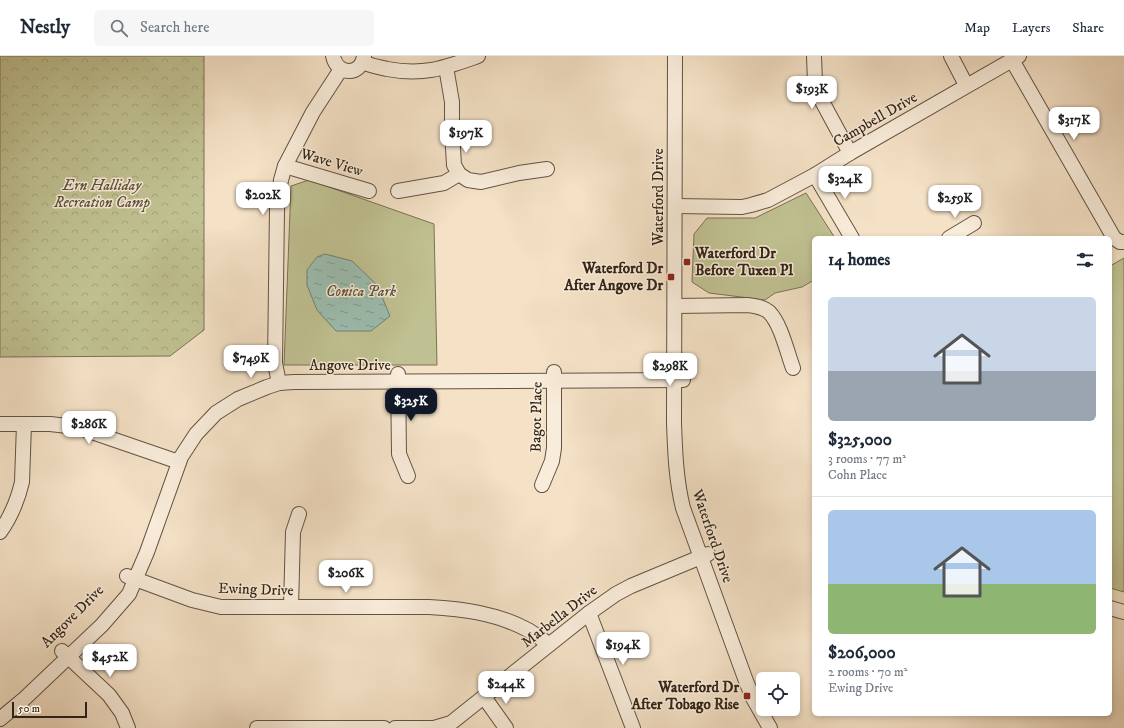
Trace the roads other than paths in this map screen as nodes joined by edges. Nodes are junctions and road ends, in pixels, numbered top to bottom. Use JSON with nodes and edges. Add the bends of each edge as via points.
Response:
{"nodes":[{"id":1,"x":332,"y":56,"type":"edge"},
{"id":2,"x":478,"y":56,"type":"edge"},
{"id":3,"x":675,"y":56,"type":"edge"},
{"id":4,"x":683,"y":56,"type":"edge"},
{"id":5,"x":814,"y":56,"type":"edge"},
{"id":6,"x":951,"y":56,"type":"edge"},
{"id":7,"x":1016,"y":58,"type":"edge"},
{"id":8,"x":363,"y":59,"type":"edge"},
{"id":9,"x":446,"y":67,"type":"junction"},
{"id":10,"x":341,"y":69,"type":"junction"},
{"id":11,"x":966,"y":85,"type":"junction"},
{"id":12,"x":850,"y":153,"type":"junction"},
{"id":13,"x":285,"y":166,"type":"junction"},
{"id":14,"x":547,"y":169,"type":"dead end"},
{"id":15,"x":459,"y":174,"type":"junction"},
{"id":16,"x":815,"y":175,"type":"junction"},
{"id":17,"x":369,"y":191,"type":"dead end"},
{"id":18,"x":398,"y":191,"type":"dead end"},
{"id":19,"x":679,"y":206,"type":"junction"},
{"id":20,"x":974,"y":223,"type":"dead end"},
{"id":21,"x":851,"y":236,"type":"edge"},
{"id":22,"x":952,"y":236,"type":"edge"},
{"id":23,"x":1124,"y":242,"type":"edge"},
{"id":24,"x":679,"y":306,"type":"junction"},
{"id":25,"x":793,"y":368,"type":"dead end"},
{"id":26,"x":679,"y":376,"type":"junction"},
{"id":27,"x":398,"y":377,"type":"junction"},
{"id":28,"x":554,"y":377,"type":"junction"},
{"id":29,"x":278,"y":380,"type":"junction"},
{"id":30,"x":0,"y":424,"type":"edge"},
{"id":31,"x":24,"y":424,"type":"junction"},
{"id":32,"x":174,"y":461,"type":"junction"},
{"id":33,"x":408,"y":476,"type":"dead end"},
{"id":34,"x":542,"y":485,"type":"dead end"},
{"id":35,"x":299,"y":514,"type":"dead end"},
{"id":36,"x":0,"y":532,"type":"edge"},
{"id":37,"x":705,"y":555,"type":"junction"},
{"id":38,"x":131,"y":578,"type":"junction"},
{"id":39,"x":291,"y":607,"type":"junction"},
{"id":40,"x":1112,"y":609,"type":"edge"},
{"id":41,"x":1124,"y":612,"type":"edge"},
{"id":42,"x":589,"y":613,"type":"junction"},
{"id":43,"x":549,"y":644,"type":"junction"},
{"id":44,"x":65,"y":654,"type":"junction"},
{"id":45,"x":756,"y":681,"type":"edge"},
{"id":46,"x":484,"y":697,"type":"junction"},
{"id":47,"x":0,"y":708,"type":"edge"},
{"id":48,"x":773,"y":716,"type":"edge"},
{"id":49,"x":0,"y":719,"type":"edge"},
{"id":50,"x":128,"y":728,"type":"edge"},
{"id":51,"x":257,"y":728,"type":"edge"},
{"id":52,"x":384,"y":728,"type":"edge"},
{"id":53,"x":394,"y":728,"type":"edge"},
{"id":54,"x":506,"y":728,"type":"edge"},
{"id":55,"x":633,"y":728,"type":"edge"},
{"id":56,"x":770,"y":728,"type":"edge"},
{"id":57,"x":780,"y":728,"type":"edge"}],
"edges":[{"from":1,"to":10,"type":"street","via":[[336,66]]},
{"from":2,"to":9,"type":"street"},
{"from":3,"to":19,"type":"street","name":"Waterford Drive"},
{"from":4,"to":19,"type":"street","name":"Waterford Drive"},
{"from":5,"to":12,"type":"street","via":[[814,82]]},
{"from":6,"to":11,"type":"street"},
{"from":7,"to":11,"type":"street","name":"Campbell Drive"},
{"from":7,"to":23,"type":"street","via":[[1114,238]]},
{"from":8,"to":9,"type":"street","via":[[369,65],[404,72]]},
{"from":8,"to":10,"type":"street","via":[[355,70]]},
{"from":9,"to":15,"type":"street","via":[[452,102],[454,165]]},
{"from":10,"to":13,"type":"street","via":[[313,112]]},
{"from":11,"to":12,"type":"street","name":"Campbell Drive"},
{"from":12,"to":16,"type":"street","name":"Campbell Drive"},
{"from":13,"to":17,"type":"street","name":"Wave View"},
{"from":13,"to":29,"type":"street","via":[[276,209],[275,363]]},
{"from":14,"to":15,"type":"street","via":[[481,182],[468,180]]},
{"from":15,"to":18,"type":"street","via":[[444,183]]},
{"from":16,"to":19,"type":"street","name":"Campbell Drive","via":[[768,200],[751,206]]},
{"from":16,"to":21,"type":"street"},
{"from":19,"to":24,"type":"street","name":"Waterford Drive"},
{"from":20,"to":22,"type":"street"},
{"from":24,"to":25,"type":"street","via":[[748,305],[765,310],[777,325]]},
{"from":24,"to":26,"type":"street","name":"Waterford Drive"},
{"from":26,"to":28,"type":"street","name":"Angove Drive"},
{"from":26,"to":37,"type":"street","name":"Waterford Drive","via":[[675,452],[680,495],[693,538]]},
{"from":27,"to":28,"type":"street","name":"Angove Drive"},
{"from":27,"to":29,"type":"street","name":"Angove Drive","via":[[308,373]]},
{"from":27,"to":33,"type":"street","via":[[399,454]]},
{"from":28,"to":34,"type":"street","name":"Bagot Place","via":[[554,448],[552,461]]},
{"from":29,"to":32,"type":"street","name":"Angove Drive","via":[[245,386],[224,396],[199,417],[186,434]]},
{"from":30,"to":31,"type":"street"},
{"from":31,"to":32,"type":"street","via":[[77,427]]},
{"from":31,"to":36,"type":"street","via":[[20,491]]},
{"from":32,"to":38,"type":"street","name":"Angove Drive","via":[[145,533]]},
{"from":35,"to":39,"type":"street","via":[[293,532]]},
{"from":37,"to":42,"type":"street","name":"Marbella Drive","via":[[631,586]]},
{"from":37,"to":45,"type":"street","name":"Waterford Drive"},
{"from":37,"to":56,"type":"street","name":"Waterford Drive","via":[[753,698]]},
{"from":38,"to":39,"type":"street","name":"Ewing Drive","via":[[192,600],[221,607]]},
{"from":38,"to":44,"type":"street","name":"Angove Drive","via":[[110,606]]},
{"from":39,"to":43,"type":"street","name":"Ewing Drive","via":[[429,607],[464,610],[510,621]]},
{"from":40,"to":41,"type":"street"},
{"from":42,"to":43,"type":"street","name":"Marbella Drive"},
{"from":42,"to":55,"type":"street"},
{"from":43,"to":46,"type":"street","name":"Marbella Drive"},
{"from":44,"to":47,"type":"street","name":"Angove Drive"},
{"from":44,"to":49,"type":"street","name":"Angove Drive","via":[[23,700]]},
{"from":44,"to":50,"type":"street","via":[[112,699]]},
{"from":46,"to":53,"type":"street","name":"Marbella Drive","via":[[458,718],[443,726]]},
{"from":46,"to":54,"type":"street"},
{"from":48,"to":57,"type":"street"},
{"from":51,"to":52,"type":"street"}]}
